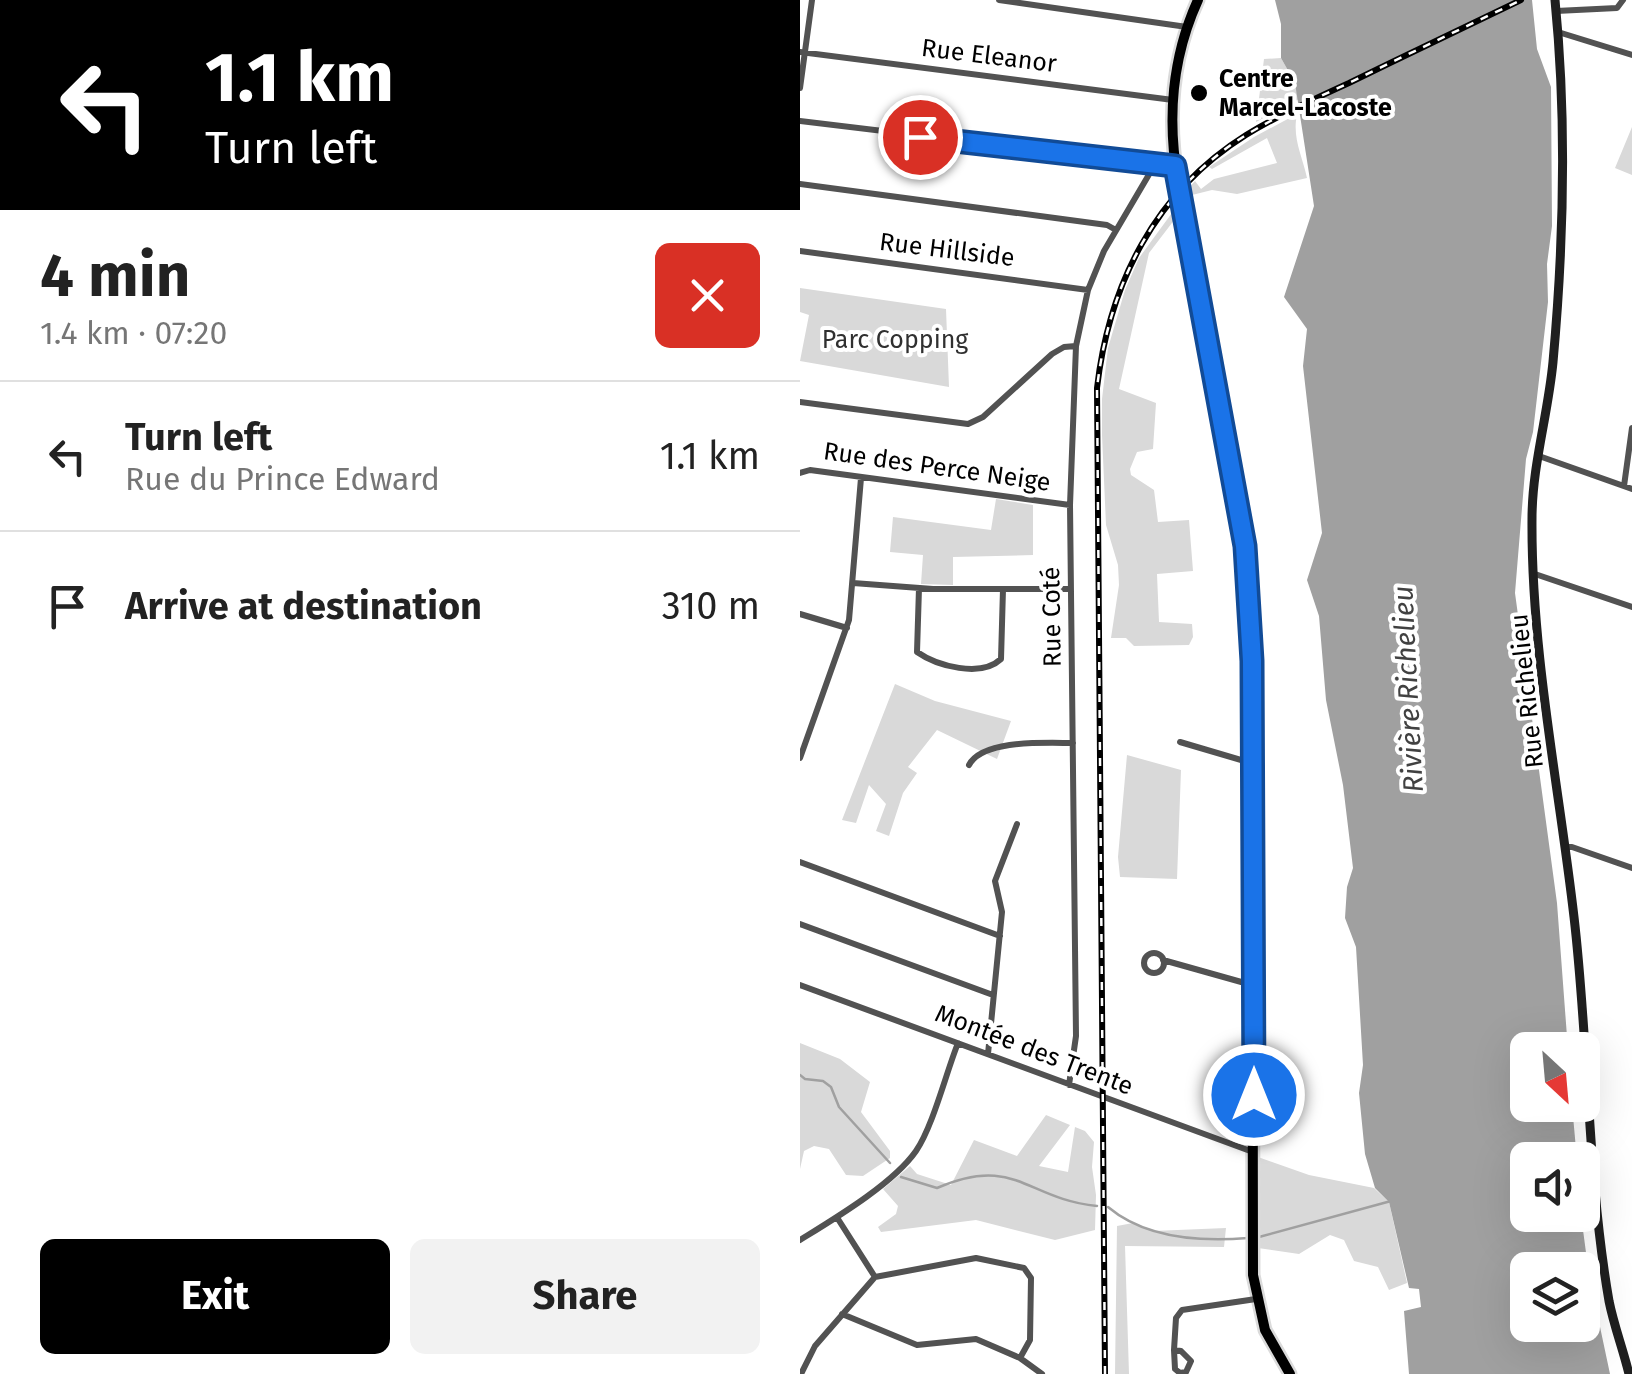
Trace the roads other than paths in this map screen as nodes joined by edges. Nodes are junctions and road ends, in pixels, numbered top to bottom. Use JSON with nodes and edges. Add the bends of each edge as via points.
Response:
{"nodes":[{"id":1,"x":812,"y":0,"type":"edge"},
{"id":2,"x":998,"y":0,"type":"edge"},
{"id":3,"x":1198,"y":0,"type":"edge"},
{"id":4,"x":1623,"y":0,"type":"edge"},
{"id":5,"x":1555,"y":6,"type":"edge"},
{"id":6,"x":1187,"y":27,"type":"junction"},
{"id":7,"x":1558,"y":32,"type":"junction"},
{"id":8,"x":802,"y":52,"type":"edge"},
{"id":9,"x":1632,"y":55,"type":"edge"},
{"id":10,"x":800,"y":88,"type":"edge"},
{"id":11,"x":1173,"y":100,"type":"junction"},
{"id":12,"x":800,"y":120,"type":"edge"},
{"id":13,"x":1154,"y":166,"type":"junction"},
{"id":14,"x":1175,"y":166,"type":"junction"},
{"id":15,"x":800,"y":184,"type":"edge"},
{"id":16,"x":1116,"y":230,"type":"junction"},
{"id":17,"x":800,"y":251,"type":"edge"},
{"id":18,"x":1088,"y":290,"type":"junction"},
{"id":19,"x":1076,"y":346,"type":"junction"},
{"id":20,"x":800,"y":402,"type":"edge"},
{"id":21,"x":1632,"y":428,"type":"edge"},
{"id":22,"x":1539,"y":456,"type":"junction"},
{"id":23,"x":800,"y":474,"type":"edge"},
{"id":24,"x":861,"y":478,"type":"junction"},
{"id":25,"x":1628,"y":487,"type":"edge"},
{"id":26,"x":1070,"y":505,"type":"junction"},
{"id":27,"x":1535,"y":574,"type":"junction"},
{"id":28,"x":853,"y":583,"type":"junction"},
{"id":29,"x":919,"y":588,"type":"junction"},
{"id":30,"x":1003,"y":589,"type":"junction"},
{"id":31,"x":1071,"y":589,"type":"junction"},
{"id":32,"x":1632,"y":607,"type":"edge"},
{"id":33,"x":800,"y":614,"type":"edge"},
{"id":34,"x":847,"y":628,"type":"junction"},
{"id":35,"x":1180,"y":742,"type":"dead end"},
{"id":36,"x":1073,"y":743,"type":"junction"},
{"id":37,"x":800,"y":758,"type":"edge"},
{"id":38,"x":1251,"y":763,"type":"junction"},
{"id":39,"x":969,"y":764,"type":"dead end"},
{"id":40,"x":1016,"y":824,"type":"dead end"},
{"id":41,"x":1565,"y":847,"type":"junction"},
{"id":42,"x":800,"y":862,"type":"edge"},
{"id":43,"x":1632,"y":868,"type":"edge"},
{"id":44,"x":800,"y":924,"type":"edge"},
{"id":45,"x":1000,"y":936,"type":"junction"},
{"id":46,"x":1163,"y":960,"type":"dead end"},
{"id":47,"x":800,"y":985,"type":"edge"},
{"id":48,"x":1254,"y":985,"type":"junction"},
{"id":49,"x":992,"y":995,"type":"junction"},
{"id":50,"x":958,"y":1043,"type":"junction"},
{"id":51,"x":988,"y":1054,"type":"junction"},
{"id":52,"x":1069,"y":1085,"type":"junction"},
{"id":53,"x":1254,"y":1152,"type":"junction"},
{"id":54,"x":838,"y":1219,"type":"junction"},
{"id":55,"x":800,"y":1240,"type":"edge"},
{"id":56,"x":875,"y":1277,"type":"junction"},
{"id":57,"x":1256,"y":1299,"type":"junction"},
{"id":58,"x":842,"y":1314,"type":"junction"},
{"id":59,"x":1174,"y":1350,"type":"dead end"},
{"id":60,"x":1020,"y":1358,"type":"junction"},
{"id":61,"x":801,"y":1374,"type":"edge"},
{"id":62,"x":1042,"y":1374,"type":"edge"},
{"id":63,"x":1290,"y":1374,"type":"edge"},
{"id":64,"x":1629,"y":1374,"type":"edge"}],
"edges":[{"from":1,"to":8,"type":"street"},
{"from":2,"to":6,"type":"street"},
{"from":3,"to":6,"type":"main road"},
{"from":4,"to":5,"type":"street","via":[[1617,8]]},
{"from":5,"to":7,"type":"main road","name":"Rue Richelieu"},
{"from":6,"to":11,"type":"main road"},
{"from":7,"to":9,"type":"street"},
{"from":7,"to":22,"type":"main road","name":"Rue Richelieu","via":[[1562,216]]},
{"from":8,"to":10,"type":"street"},
{"from":8,"to":11,"type":"street","name":"Rue Eleanor"},
{"from":11,"to":14,"type":"main road"},
{"from":12,"to":13,"type":"street"},
{"from":13,"to":14,"type":"street"},
{"from":13,"to":16,"type":"street","name":"Rue Coté"},
{"from":14,"to":38,"type":"main road","via":[[1244,534]]},
{"from":15,"to":16,"type":"street"},
{"from":16,"to":18,"type":"street","name":"Rue Coté"},
{"from":17,"to":18,"type":"street","name":"Rue Hillside"},
{"from":18,"to":19,"type":"street","name":"Rue Coté"},
{"from":19,"to":20,"type":"street","via":[[1052,354],[968,424]]},
{"from":19,"to":26,"type":"street","name":"Rue Coté"},
{"from":21,"to":25,"type":"street"},
{"from":22,"to":25,"type":"street"},
{"from":22,"to":27,"type":"main road","name":"Rue Richelieu","via":[[1532,510]]},
{"from":23,"to":24,"type":"street","name":"Rue des Perce Neige"},
{"from":24,"to":26,"type":"street","name":"Rue des Perce Neige"},
{"from":24,"to":28,"type":"street"},
{"from":26,"to":31,"type":"street","name":"Rue Coté"},
{"from":27,"to":32,"type":"street"},
{"from":27,"to":41,"type":"main road","name":"Rue Richelieu"},
{"from":28,"to":29,"type":"street"},
{"from":28,"to":34,"type":"street"},
{"from":29,"to":30,"type":"street"},
{"from":29,"to":30,"type":"street","via":[[917,652],[969,669],[1002,657]]},
{"from":30,"to":31,"type":"street"},
{"from":31,"to":36,"type":"street","name":"Rue Coté"},
{"from":33,"to":34,"type":"street"},
{"from":34,"to":37,"type":"street"},
{"from":35,"to":38,"type":"street"},
{"from":36,"to":39,"type":"street","via":[[987,750]]},
{"from":36,"to":52,"type":"street","name":"Rue Coté","via":[[1076,1036]]},
{"from":38,"to":48,"type":"main road"},
{"from":40,"to":45,"type":"street","via":[[995,881]]},
{"from":41,"to":43,"type":"street"},
{"from":41,"to":64,"type":"main road","name":"Rue Richelieu","via":[[1608,1290]]},
{"from":42,"to":45,"type":"street"},
{"from":44,"to":49,"type":"street"},
{"from":45,"to":49,"type":"street"},
{"from":46,"to":48,"type":"street"},
{"from":47,"to":50,"type":"street","name":"Montée des Trente"},
{"from":48,"to":53,"type":"main road"},
{"from":49,"to":51,"type":"street"},
{"from":50,"to":51,"type":"street","name":"Montée des Trente"},
{"from":50,"to":54,"type":"street","via":[[916,1150]]},
{"from":51,"to":52,"type":"street","name":"Montée des Trente"},
{"from":52,"to":53,"type":"street","name":"Montée des Trente"},
{"from":53,"to":57,"type":"main road"},
{"from":54,"to":55,"type":"street"},
{"from":54,"to":56,"type":"street"},
{"from":56,"to":58,"type":"street"},
{"from":56,"to":60,"type":"street","via":[[976,1258],[1024,1268],[1032,1280],[1030,1340]]},
{"from":57,"to":59,"type":"street","via":[[1182,1310]]},
{"from":57,"to":63,"type":"main road"},
{"from":58,"to":60,"type":"street","via":[[917,1345],[974,1338]]},
{"from":58,"to":61,"type":"street"},
{"from":60,"to":62,"type":"street"}]}
